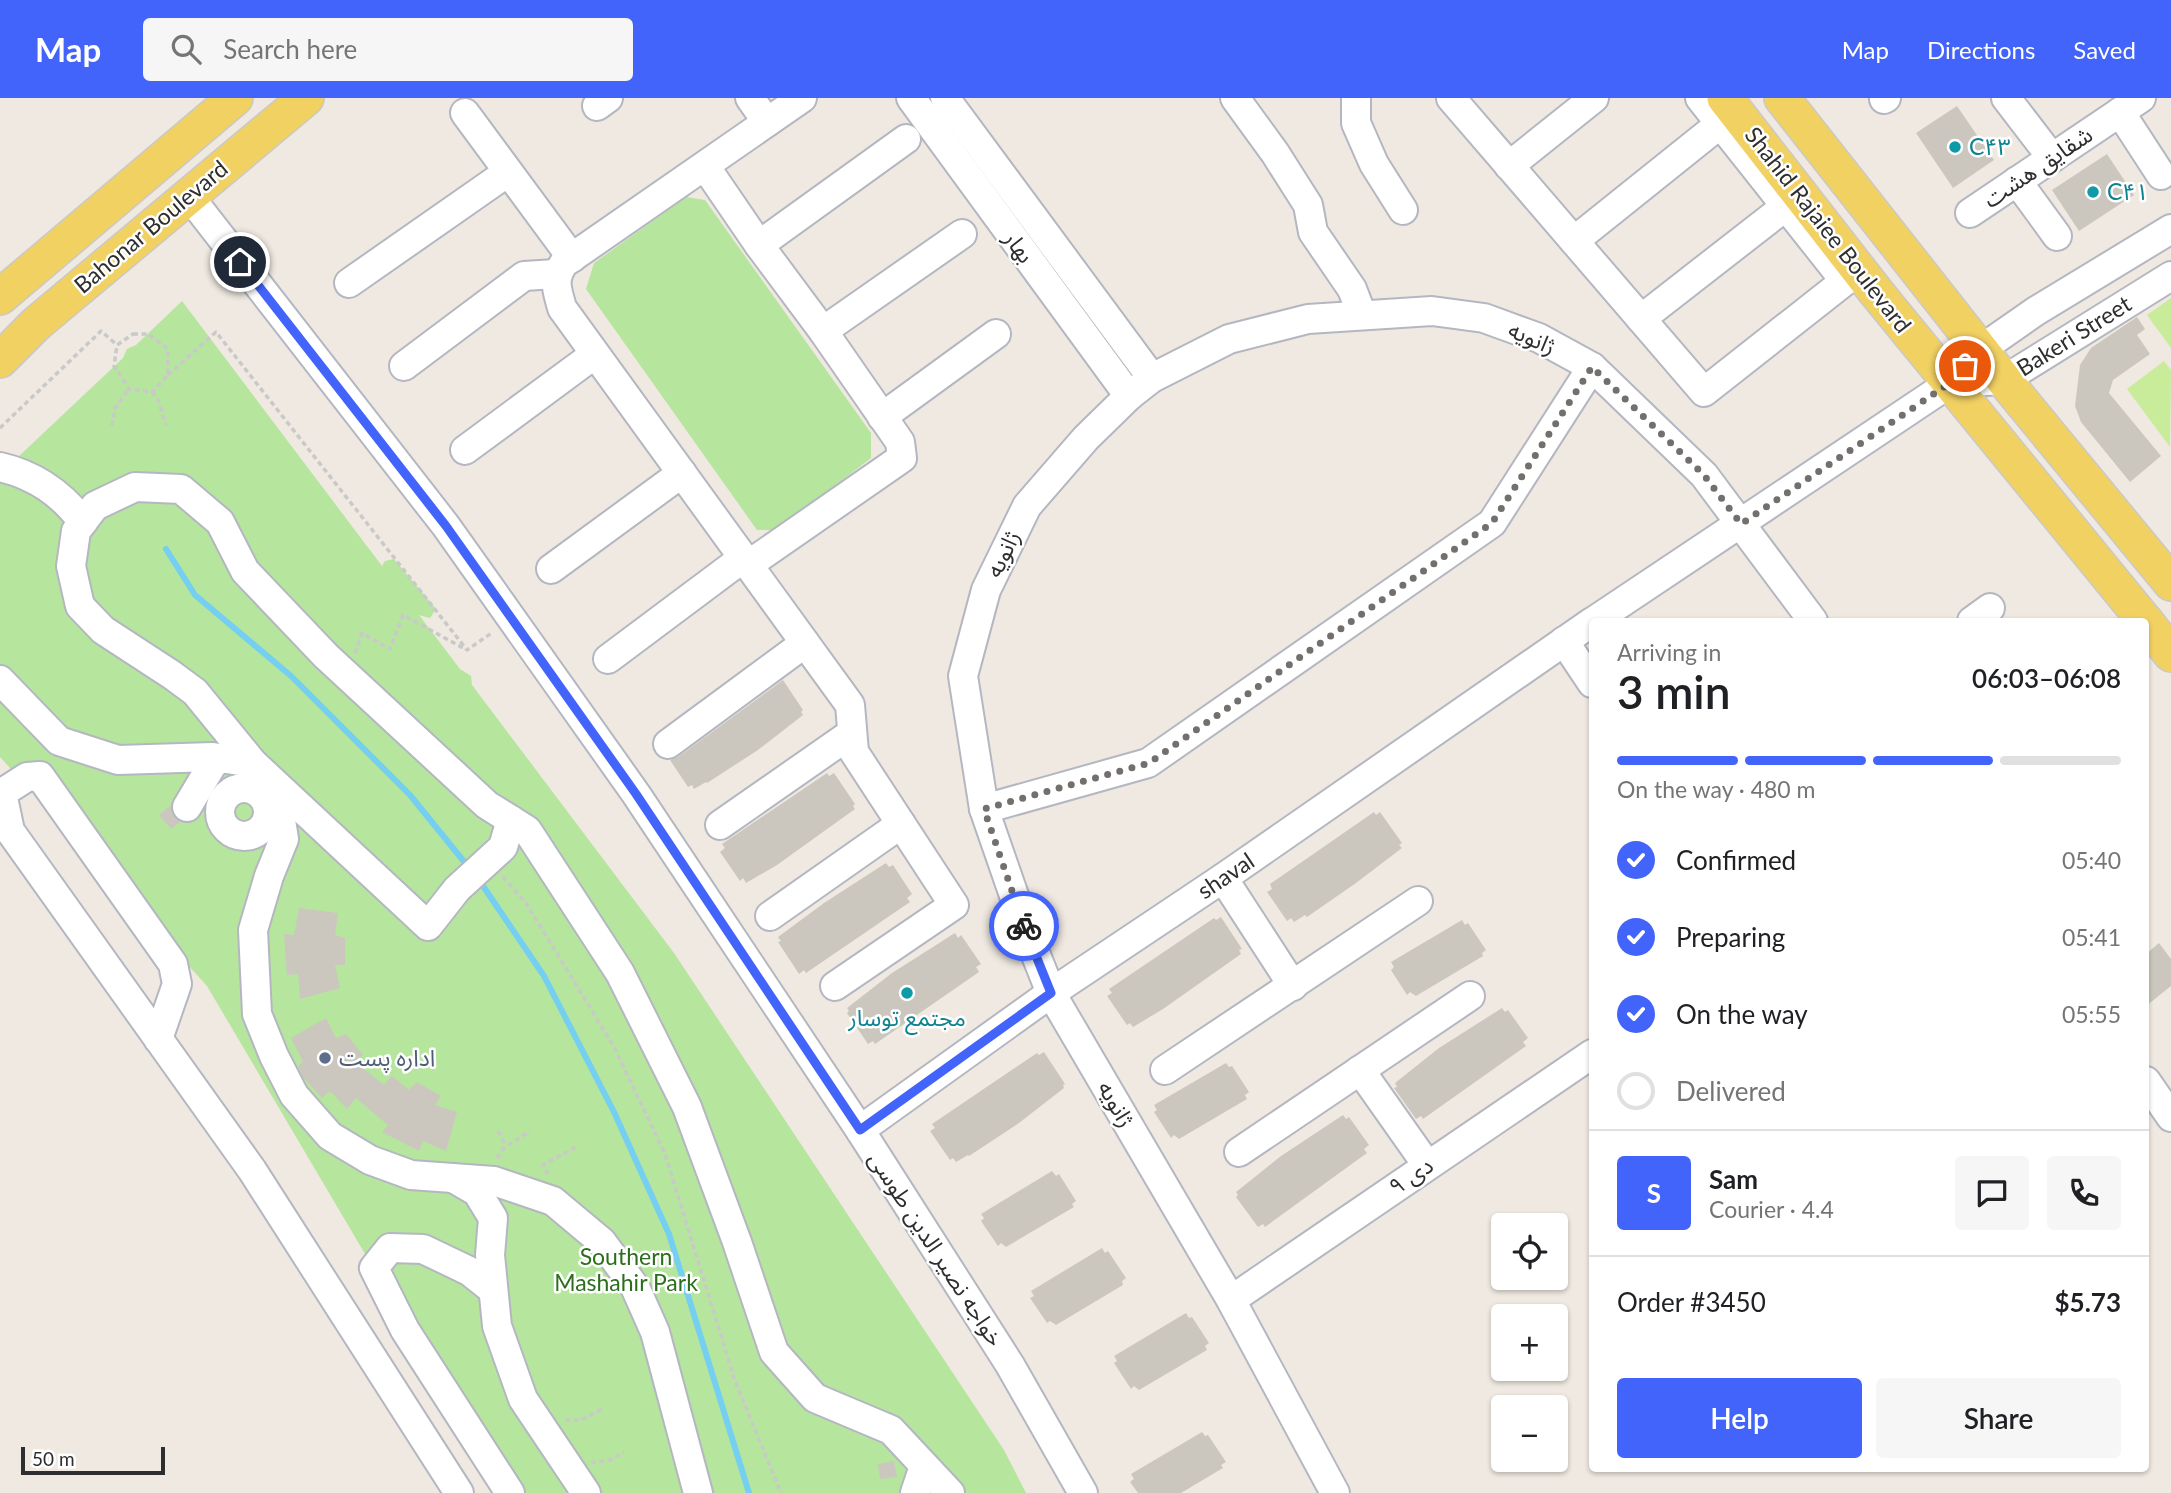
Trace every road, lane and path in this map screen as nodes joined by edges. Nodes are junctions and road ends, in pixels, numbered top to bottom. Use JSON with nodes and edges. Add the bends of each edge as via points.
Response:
{"nodes":[{"id":1,"x":235,"y":98,"type":"edge"},
{"id":2,"x":306,"y":98,"type":"edge"},
{"id":3,"x":750,"y":98,"type":"edge"},
{"id":4,"x":802,"y":98,"type":"edge"},
{"id":5,"x":911,"y":98,"type":"edge"},
{"id":6,"x":945,"y":98,"type":"edge"},
{"id":7,"x":1235,"y":98,"type":"edge"},
{"id":8,"x":1356,"y":98,"type":"edge"},
{"id":9,"x":1451,"y":98,"type":"edge"},
{"id":10,"x":1594,"y":98,"type":"edge"},
{"id":11,"x":1700,"y":98,"type":"edge"},
{"id":12,"x":1782,"y":98,"type":"edge"},
{"id":13,"x":2006,"y":98,"type":"edge"},
{"id":14,"x":2130,"y":105,"type":"edge"},
{"id":15,"x":1723,"y":111,"type":"edge"},
{"id":16,"x":465,"y":113,"type":"dead end"},
{"id":17,"x":767,"y":122,"type":"junction"},
{"id":18,"x":906,"y":139,"type":"dead end"},
{"id":19,"x":2052,"y":158,"type":"junction"},
{"id":20,"x":705,"y":166,"type":"junction"},
{"id":21,"x":1509,"y":166,"type":"junction"},
{"id":22,"x":509,"y":172,"type":"junction"},
{"id":23,"x":2161,"y":175,"type":"dead end"},
{"id":24,"x":2017,"y":181,"type":"junction"},
{"id":25,"x":189,"y":196,"type":"junction"},
{"id":26,"x":1786,"y":206,"type":"junction"},
{"id":27,"x":1403,"y":210,"type":"dead end"},
{"id":28,"x":1970,"y":212,"type":"dead end"},
{"id":29,"x":2171,"y":229,"type":"edge"},
{"id":30,"x":962,"y":234,"type":"dead end"},
{"id":31,"x":2057,"y":236,"type":"dead end"},
{"id":32,"x":1574,"y":241,"type":"junction"},
{"id":33,"x":759,"y":245,"type":"junction"},
{"id":34,"x":564,"y":266,"type":"junction"},
{"id":35,"x":2171,"y":276,"type":"edge"},
{"id":36,"x":349,"y":282,"type":"dead end"},
{"id":37,"x":0,"y":297,"type":"edge"},
{"id":38,"x":1362,"y":315,"type":"junction"},
{"id":39,"x":1641,"y":319,"type":"junction"},
{"id":40,"x":823,"y":331,"type":"junction"},
{"id":41,"x":996,"y":334,"type":"dead end"},
{"id":42,"x":117,"y":345,"type":"junction"},
{"id":43,"x":1980,"y":350,"type":"junction"},
{"id":44,"x":595,"y":354,"type":"junction"},
{"id":45,"x":0,"y":360,"type":"edge"},
{"id":46,"x":404,"y":366,"type":"dead end"},
{"id":47,"x":1592,"y":367,"type":"junction"},
{"id":48,"x":168,"y":375,"type":"junction"},
{"id":49,"x":1152,"y":379,"type":"junction"},
{"id":50,"x":2004,"y":380,"type":"junction"},
{"id":51,"x":1950,"y":383,"type":"junction"},
{"id":52,"x":129,"y":389,"type":"junction"},
{"id":53,"x":152,"y":392,"type":"junction"},
{"id":54,"x":1129,"y":396,"type":"junction"},
{"id":55,"x":883,"y":417,"type":"junction"},
{"id":56,"x":166,"y":425,"type":"dead end"},
{"id":57,"x":113,"y":426,"type":"dead end"},
{"id":58,"x":0,"y":428,"type":"edge"},
{"id":59,"x":465,"y":450,"type":"dead end"},
{"id":60,"x":0,"y":467,"type":"edge"},
{"id":61,"x":681,"y":473,"type":"junction"},
{"id":62,"x":83,"y":522,"type":"junction"},
{"id":63,"x":1741,"y":524,"type":"junction"},
{"id":64,"x":745,"y":561,"type":"junction"},
{"id":65,"x":551,"y":569,"type":"dead end"},
{"id":66,"x":2171,"y":583,"type":"edge"},
{"id":67,"x":1599,"y":618,"type":"edge"},
{"id":68,"x":1810,"y":618,"type":"edge"},
{"id":69,"x":2142,"y":618,"type":"edge"},
{"id":70,"x":511,"y":619,"type":"junction"},
{"id":71,"x":1589,"y":625,"type":"edge"},
{"id":72,"x":2149,"y":627,"type":"edge"},
{"id":73,"x":1564,"y":641,"type":"junction"},
{"id":74,"x":805,"y":643,"type":"junction"},
{"id":75,"x":467,"y":650,"type":"junction"},
{"id":76,"x":2171,"y":653,"type":"edge"},
{"id":77,"x":608,"y":659,"type":"dead end"},
{"id":78,"x":346,"y":676,"type":"junction"},
{"id":79,"x":1589,"y":678,"type":"edge"},
{"id":80,"x":0,"y":680,"type":"edge"},
{"id":81,"x":852,"y":733,"type":"junction"},
{"id":82,"x":668,"y":744,"type":"dead end"},
{"id":83,"x":219,"y":758,"type":"junction"},
{"id":84,"x":253,"y":763,"type":"junction"},
{"id":85,"x":187,"y":807,"type":"dead end"},
{"id":86,"x":984,"y":809,"type":"junction"},
{"id":87,"x":511,"y":820,"type":"junction"},
{"id":88,"x":901,"y":824,"type":"junction"},
{"id":89,"x":5,"y":825,"type":"edge"},
{"id":90,"x":720,"y":825,"type":"dead end"},
{"id":91,"x":486,"y":862,"type":"junction"},
{"id":92,"x":1223,"y":878,"type":"junction"},
{"id":93,"x":1418,"y":901,"type":"dead end"},
{"id":94,"x":771,"y":916,"type":"dead end"},
{"id":95,"x":835,"y":986,"type":"dead end"},
{"id":96,"x":1293,"y":986,"type":"junction"},
{"id":97,"x":1051,"y":993,"type":"junction"},
{"id":98,"x":1471,"y":996,"type":"dead end"},
{"id":99,"x":158,"y":1039,"type":"junction"},
{"id":100,"x":1589,"y":1056,"type":"edge"},
{"id":101,"x":1165,"y":1070,"type":"dead end"},
{"id":102,"x":1360,"y":1070,"type":"junction"},
{"id":103,"x":2149,"y":1085,"type":"edge"},
{"id":104,"x":2171,"y":1117,"type":"edge"},
{"id":105,"x":860,"y":1130,"type":"junction"},
{"id":106,"x":498,"y":1131,"type":"dead end"},
{"id":107,"x":530,"y":1131,"type":"dead end"},
{"id":108,"x":506,"y":1146,"type":"junction"},
{"id":109,"x":576,"y":1147,"type":"dead end"},
{"id":110,"x":1239,"y":1152,"type":"dead end"},
{"id":111,"x":1427,"y":1165,"type":"junction"},
{"id":112,"x":453,"y":1178,"type":"junction"},
{"id":113,"x":481,"y":1180,"type":"junction"},
{"id":114,"x":540,"y":1197,"type":"junction"},
{"id":115,"x":493,"y":1290,"type":"junction"},
{"id":116,"x":1231,"y":1300,"type":"junction"},
{"id":117,"x":345,"y":1314,"type":"junction"},
{"id":118,"x":397,"y":1316,"type":"junction"},
{"id":119,"x":604,"y":1408,"type":"dead end"},
{"id":120,"x":532,"y":1413,"type":"junction"},
{"id":121,"x":924,"y":1466,"type":"junction"},
{"id":122,"x":460,"y":1493,"type":"edge"},
{"id":123,"x":510,"y":1493,"type":"edge"},
{"id":124,"x":586,"y":1493,"type":"edge"},
{"id":125,"x":698,"y":1493,"type":"edge"},
{"id":126,"x":781,"y":1493,"type":"edge"},
{"id":127,"x":915,"y":1493,"type":"edge"},
{"id":128,"x":950,"y":1493,"type":"edge"},
{"id":129,"x":1083,"y":1493,"type":"edge"},
{"id":130,"x":1335,"y":1493,"type":"edge"}],
"edges":[{"from":1,"to":37,"type":"main road","name":"Bahonar Boulevard"},
{"from":2,"to":25,"type":"main road","name":"Bahonar Boulevard"},
{"from":3,"to":17,"type":"street"},
{"from":4,"to":17,"type":"street"},
{"from":5,"to":54,"type":"street","name":"بهار"},
{"from":6,"to":49,"type":"street","name":"بهار"},
{"from":7,"to":38,"type":"street","via":[[1308,205],[1313,232],[1352,289]]},
{"from":8,"to":27,"type":"street","via":[[1356,123],[1374,164]]},
{"from":9,"to":21,"type":"street"},
{"from":10,"to":21,"type":"street"},
{"from":11,"to":15,"type":"street"},
{"from":12,"to":43,"type":"main road","name":"Shahid Rajaiee Boulevard"},
{"from":13,"to":19,"type":"street"},
{"from":14,"to":19,"type":"street","name":"شقایق هشت"},
{"from":14,"to":23,"type":"street"},
{"from":15,"to":26,"type":"street"},
{"from":15,"to":32,"type":"street"},
{"from":15,"to":51,"type":"main road","name":"Shahid Rajaiee Boulevard"},
{"from":16,"to":22,"type":"street"},
{"from":17,"to":20,"type":"street"},
{"from":18,"to":33,"type":"street"},
{"from":19,"to":24,"type":"street","name":"شقایق هشت"},
{"from":20,"to":33,"type":"street"},
{"from":20,"to":34,"type":"street"},
{"from":21,"to":32,"type":"street"},
{"from":22,"to":34,"type":"street"},
{"from":22,"to":36,"type":"street"},
{"from":24,"to":28,"type":"street","name":"شقایق هشت"},
{"from":24,"to":31,"type":"street"},
{"from":25,"to":45,"type":"main road","name":"Bahonar Boulevard","via":[[36,324]]},
{"from":25,"to":70,"type":"street","name":"خواجه نصیر الدین طوسی","via":[[446,526]]},
{"from":26,"to":39,"type":"street"},
{"from":26,"to":39,"type":"street","via":[[1845,281],[1704,392]]},
{"from":29,"to":43,"type":"street","name":"Bakeri Street"},
{"from":30,"to":40,"type":"street"},
{"from":32,"to":39,"type":"street"},
{"from":33,"to":40,"type":"street"},
{"from":34,"to":44,"type":"street","via":[[562,308]]},
{"from":34,"to":46,"type":"street","via":[[524,276]]},
{"from":35,"to":50,"type":"street","name":"Bakeri Street"},
{"from":38,"to":47,"type":"street","name":"ژانویه","via":[[1432,311],[1484,318],[1539,338]]},
{"from":38,"to":49,"type":"street","name":"ژانویه","via":[[1308,319],[1228,339]]},
{"from":40,"to":55,"type":"street"},
{"from":41,"to":55,"type":"street"},
{"from":42,"to":48,"type":"path","via":[[133,334],[148,334],[168,349]]},
{"from":42,"to":52,"type":"path","via":[[114,366]]},
{"from":42,"to":58,"type":"path","via":[[101,331]]},
{"from":43,"to":50,"type":"main road","name":"Shahid Rajaiee Boulevard"},
{"from":43,"to":51,"type":"street","name":"Bakeri Street"},
{"from":44,"to":59,"type":"street"},
{"from":44,"to":61,"type":"street"},
{"from":47,"to":63,"type":"street","name":"ژانویه","via":[[1704,475]]},
{"from":47,"to":86,"type":"street","via":[[1492,523],[1149,763]]},
{"from":48,"to":53,"type":"path"},
{"from":48,"to":75,"type":"path","via":[[216,332]]},
{"from":49,"to":54,"type":"street","name":"ژانویه"},
{"from":50,"to":51,"type":"street","name":"Bakeri Street"},
{"from":50,"to":66,"type":"main road","name":"Shahid Rajaiee Boulevard"},
{"from":51,"to":63,"type":"street","name":"shaval"},
{"from":51,"to":69,"type":"main road","name":"Shahid Rajaiee Boulevard"},
{"from":52,"to":53,"type":"path"},
{"from":52,"to":57,"type":"path","via":[[115,408]]},
{"from":53,"to":56,"type":"path"},
{"from":54,"to":86,"type":"street","name":"ژانویه","via":[[1027,506],[986,590],[963,676]]},
{"from":55,"to":64,"type":"street","via":[[900,442],[902,457]]},
{"from":60,"to":62,"type":"street","via":[[24,473],[50,488]]},
{"from":61,"to":64,"type":"street"},
{"from":61,"to":65,"type":"street"},
{"from":62,"to":78,"type":"street","via":[[95,506],[135,487],[181,489],[220,522],[245,571]]},
{"from":62,"to":84,"type":"street","via":[[76,531],[71,566],[80,606],[103,630],[195,692]]},
{"from":63,"to":67,"type":"street","name":"shaval"},
{"from":63,"to":68,"type":"street","name":"ژانویه"},
{"from":64,"to":74,"type":"street"},
{"from":64,"to":77,"type":"street"},
{"from":70,"to":75,"type":"path"},
{"from":70,"to":105,"type":"street","name":"خواجه نصیر الدین طوسی","via":[[636,794]]},
{"from":71,"to":73,"type":"street","name":"shaval"},
{"from":72,"to":76,"type":"main road","name":"Shahid Rajaiee Boulevard"},
{"from":73,"to":79,"type":"street"},
{"from":73,"to":92,"type":"street","name":"shaval"},
{"from":74,"to":81,"type":"street","via":[[850,705]]},
{"from":74,"to":82,"type":"street"},
{"from":75,"to":78,"type":"path","via":[[403,615],[390,649],[362,633]]},
{"from":78,"to":87,"type":"street","via":[[486,805]]},
{"from":80,"to":83,"type":"street","via":[[59,741],[118,760]]},
{"from":81,"to":88,"type":"street","via":[[854,752]]},
{"from":81,"to":90,"type":"street"},
{"from":83,"to":84,"type":"street"},
{"from":83,"to":85,"type":"street"},
{"from":84,"to":91,"type":"street","via":[[428,926]]},
{"from":84,"to":112,"type":"street","via":[[270,800],[278,802],[284,839],[253,930],[257,1014],[274,1056],[294,1095],[330,1136],[370,1160],[411,1175]]},
{"from":86,"to":97,"type":"street","name":"ژانویه"},
{"from":87,"to":91,"type":"street","via":[[503,847]]},
{"from":87,"to":121,"type":"street","via":[[527,830],[620,973],[687,1107],[774,1352],[814,1398],[891,1430]]},
{"from":88,"to":94,"type":"street"},
{"from":88,"to":95,"type":"street","via":[[954,905]]},
{"from":89,"to":99,"type":"street"},
{"from":89,"to":99,"type":"street","via":[[2,793],[27,777],[40,776],[173,964],[177,984]]},
{"from":91,"to":126,"type":"path","via":[[526,903],[614,1047],[665,1154],[736,1381]]},
{"from":92,"to":96,"type":"street"},
{"from":92,"to":97,"type":"street","name":"shaval"},
{"from":93,"to":96,"type":"street"},
{"from":96,"to":101,"type":"street"},
{"from":97,"to":105,"type":"street","name":"shaval"},
{"from":97,"to":116,"type":"street","name":"ژانویه"},
{"from":98,"to":102,"type":"street"},
{"from":99,"to":117,"type":"street","via":[[252,1170]]},
{"from":100,"to":111,"type":"street","name":"۹ دی"},
{"from":102,"to":110,"type":"street"},
{"from":102,"to":111,"type":"street"},
{"from":103,"to":104,"type":"street"},
{"from":105,"to":129,"type":"street","name":"خواجه نصیر الدین طوسی","via":[[1010,1365]]},
{"from":106,"to":108,"type":"path"},
{"from":107,"to":108,"type":"path"},
{"from":108,"to":113,"type":"path"},
{"from":109,"to":114,"type":"path","via":[[543,1165],[551,1178]]},
{"from":111,"to":116,"type":"street","name":"۹ دی"},
{"from":112,"to":113,"type":"street"},
{"from":112,"to":115,"type":"street","via":[[477,1192],[493,1218],[489,1255]]},
{"from":113,"to":114,"type":"street"},
{"from":114,"to":125,"type":"street","via":[[553,1201],[602,1242],[635,1287],[655,1332]]},
{"from":115,"to":118,"type":"street","via":[[469,1271],[423,1249],[390,1248],[374,1268]]},
{"from":115,"to":120,"type":"street","via":[[497,1326]]},
{"from":116,"to":130,"type":"street","name":"ژانویه"},
{"from":117,"to":118,"type":"street","via":[[355,1308]]},
{"from":117,"to":122,"type":"street"},
{"from":118,"to":123,"type":"street"},
{"from":119,"to":120,"type":"path","via":[[581,1420],[547,1419]]},
{"from":120,"to":124,"type":"street"},
{"from":121,"to":127,"type":"street"},
{"from":121,"to":128,"type":"street"}]}
